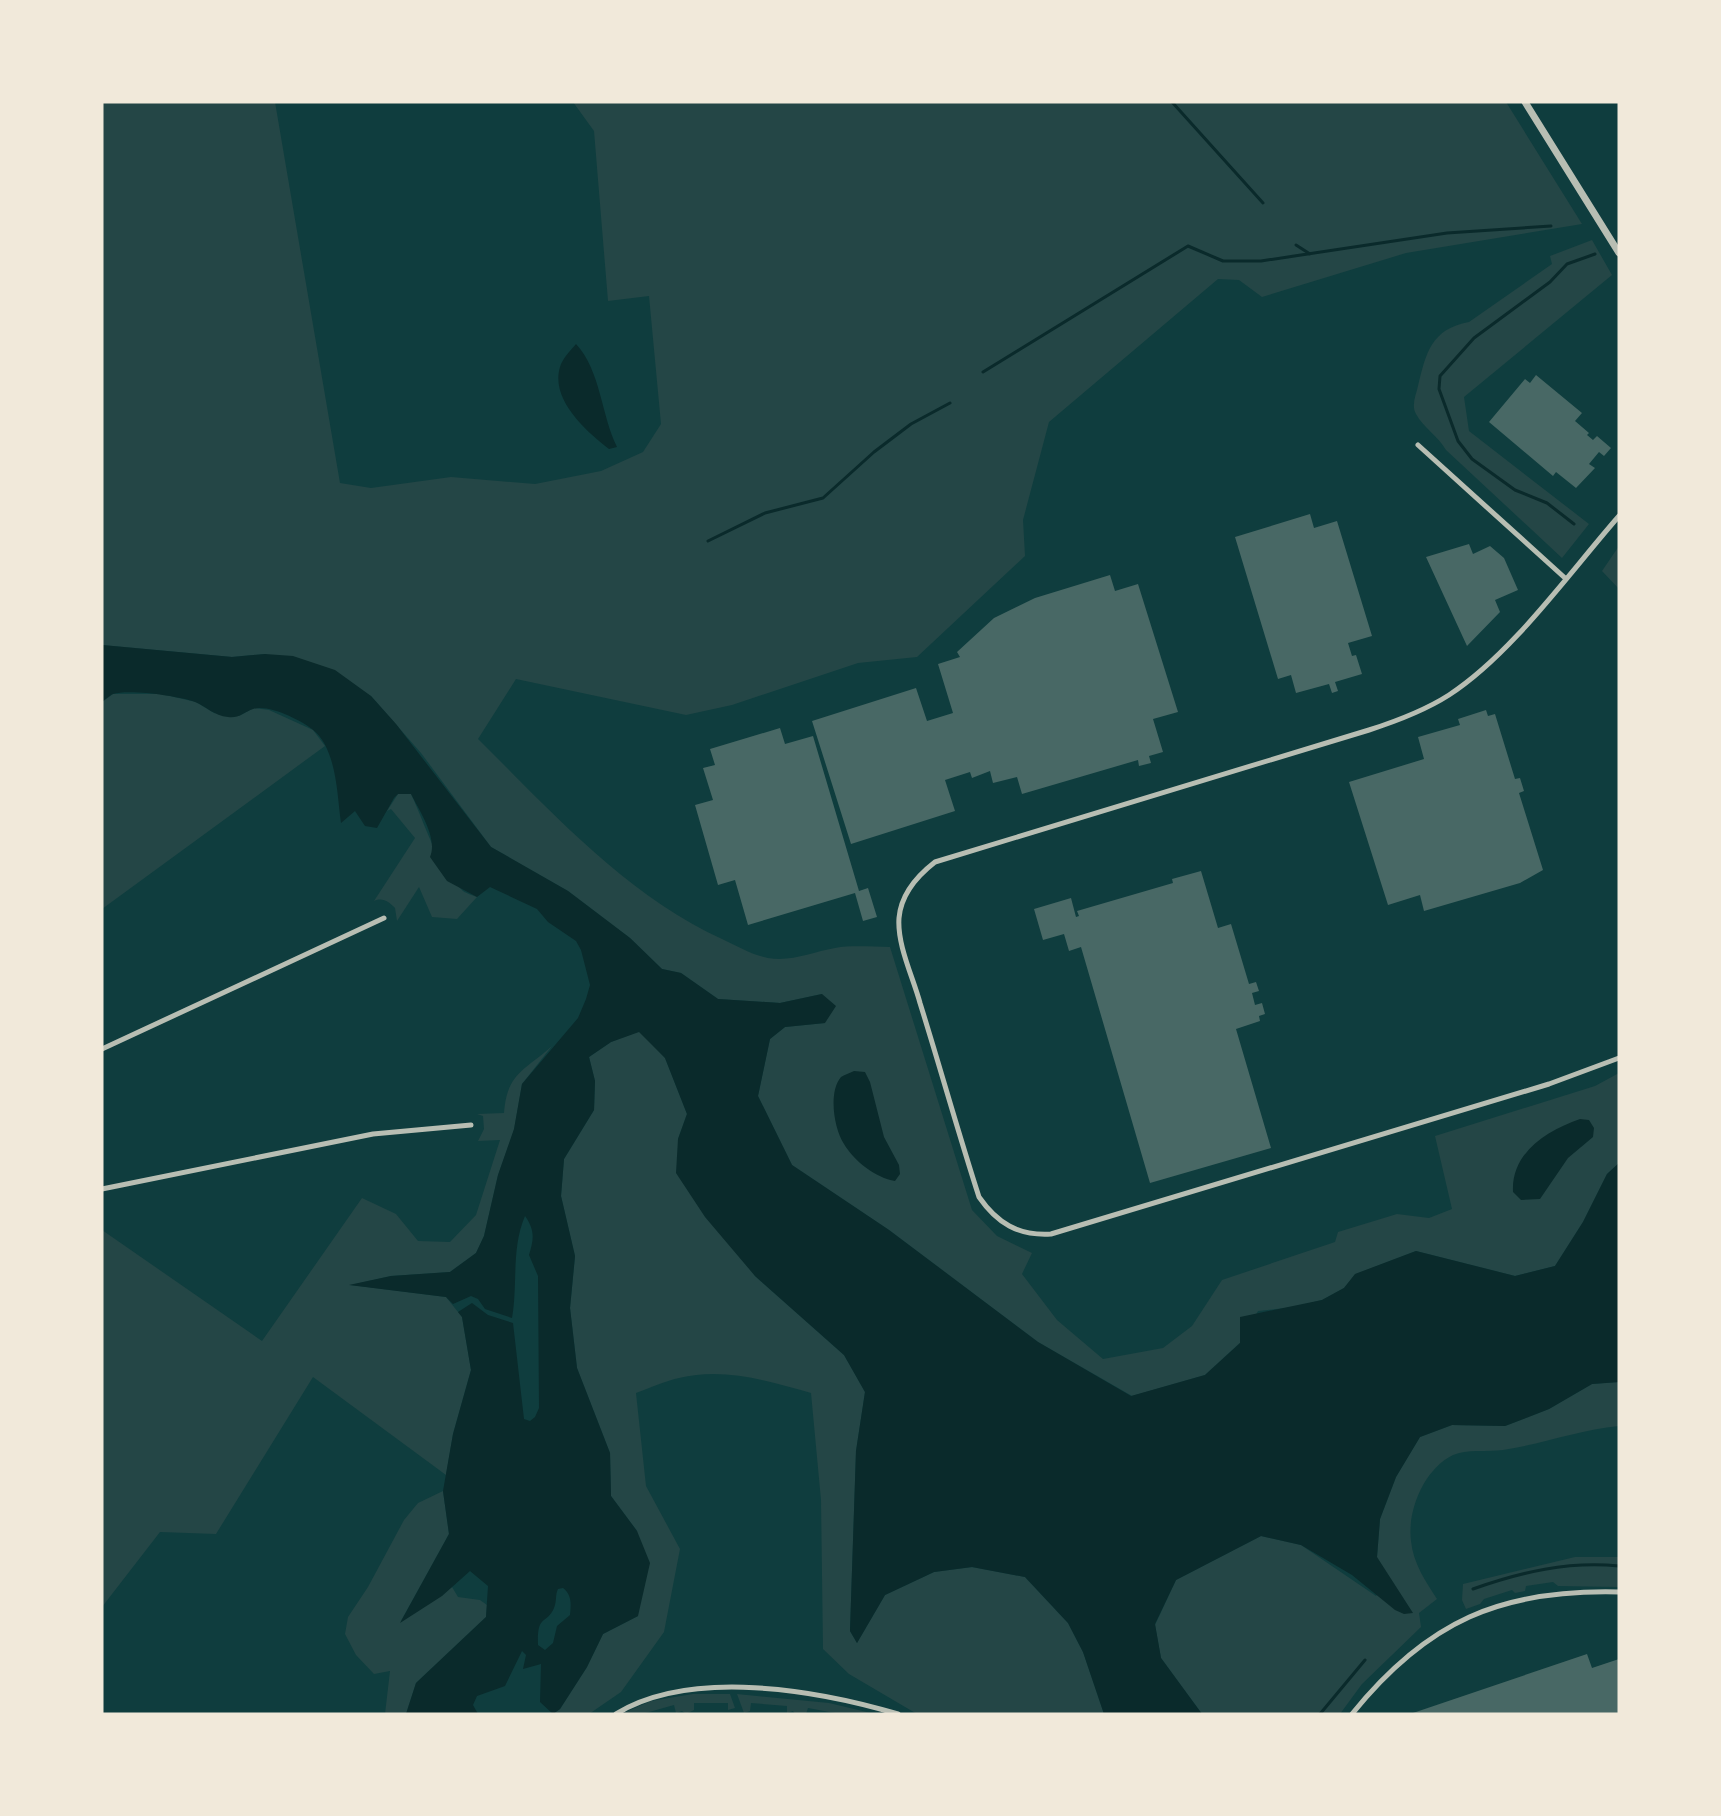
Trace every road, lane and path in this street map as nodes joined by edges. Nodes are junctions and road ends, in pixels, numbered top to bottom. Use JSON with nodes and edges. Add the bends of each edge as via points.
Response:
{"nodes":[{"id":1,"x":1525,"y":102,"type":"edge"},
{"id":2,"x":1619,"y":253,"type":"edge"},
{"id":3,"x":1418,"y":445,"type":"dead end"},
{"id":4,"x":1619,"y":516,"type":"edge"},
{"id":5,"x":1565,"y":578,"type":"junction"},
{"id":6,"x":384,"y":918,"type":"dead end"},
{"id":7,"x":102,"y":1049,"type":"edge"},
{"id":8,"x":1619,"y":1058,"type":"edge"},
{"id":9,"x":471,"y":1125,"type":"dead end"},
{"id":10,"x":102,"y":1189,"type":"edge"},
{"id":11,"x":1619,"y":1592,"type":"edge"},
{"id":12,"x":616,"y":1714,"type":"edge"},
{"id":13,"x":898,"y":1714,"type":"edge"},
{"id":14,"x":1352,"y":1714,"type":"edge"}],
"edges":[{"from":1,"to":2,"type":"street"},
{"from":3,"to":5,"type":"street"},
{"from":4,"to":5,"type":"street"},
{"from":5,"to":8,"type":"street","via":[[1482,671],[1428,707],[1369,730],[935,862],[914,881],[904,897],[900,932],[979,1197],[999,1221],[1035,1235],[1061,1231],[1549,1084]]},
{"from":6,"to":7,"type":"street"},
{"from":9,"to":10,"type":"street","via":[[373,1134]]},
{"from":11,"to":14,"type":"street","via":[[1543,1594],[1476,1613],[1428,1639],[1405,1657]]},
{"from":12,"to":13,"type":"street","via":[[632,1704],[665,1694],[729,1688],[800,1693]]}]}
